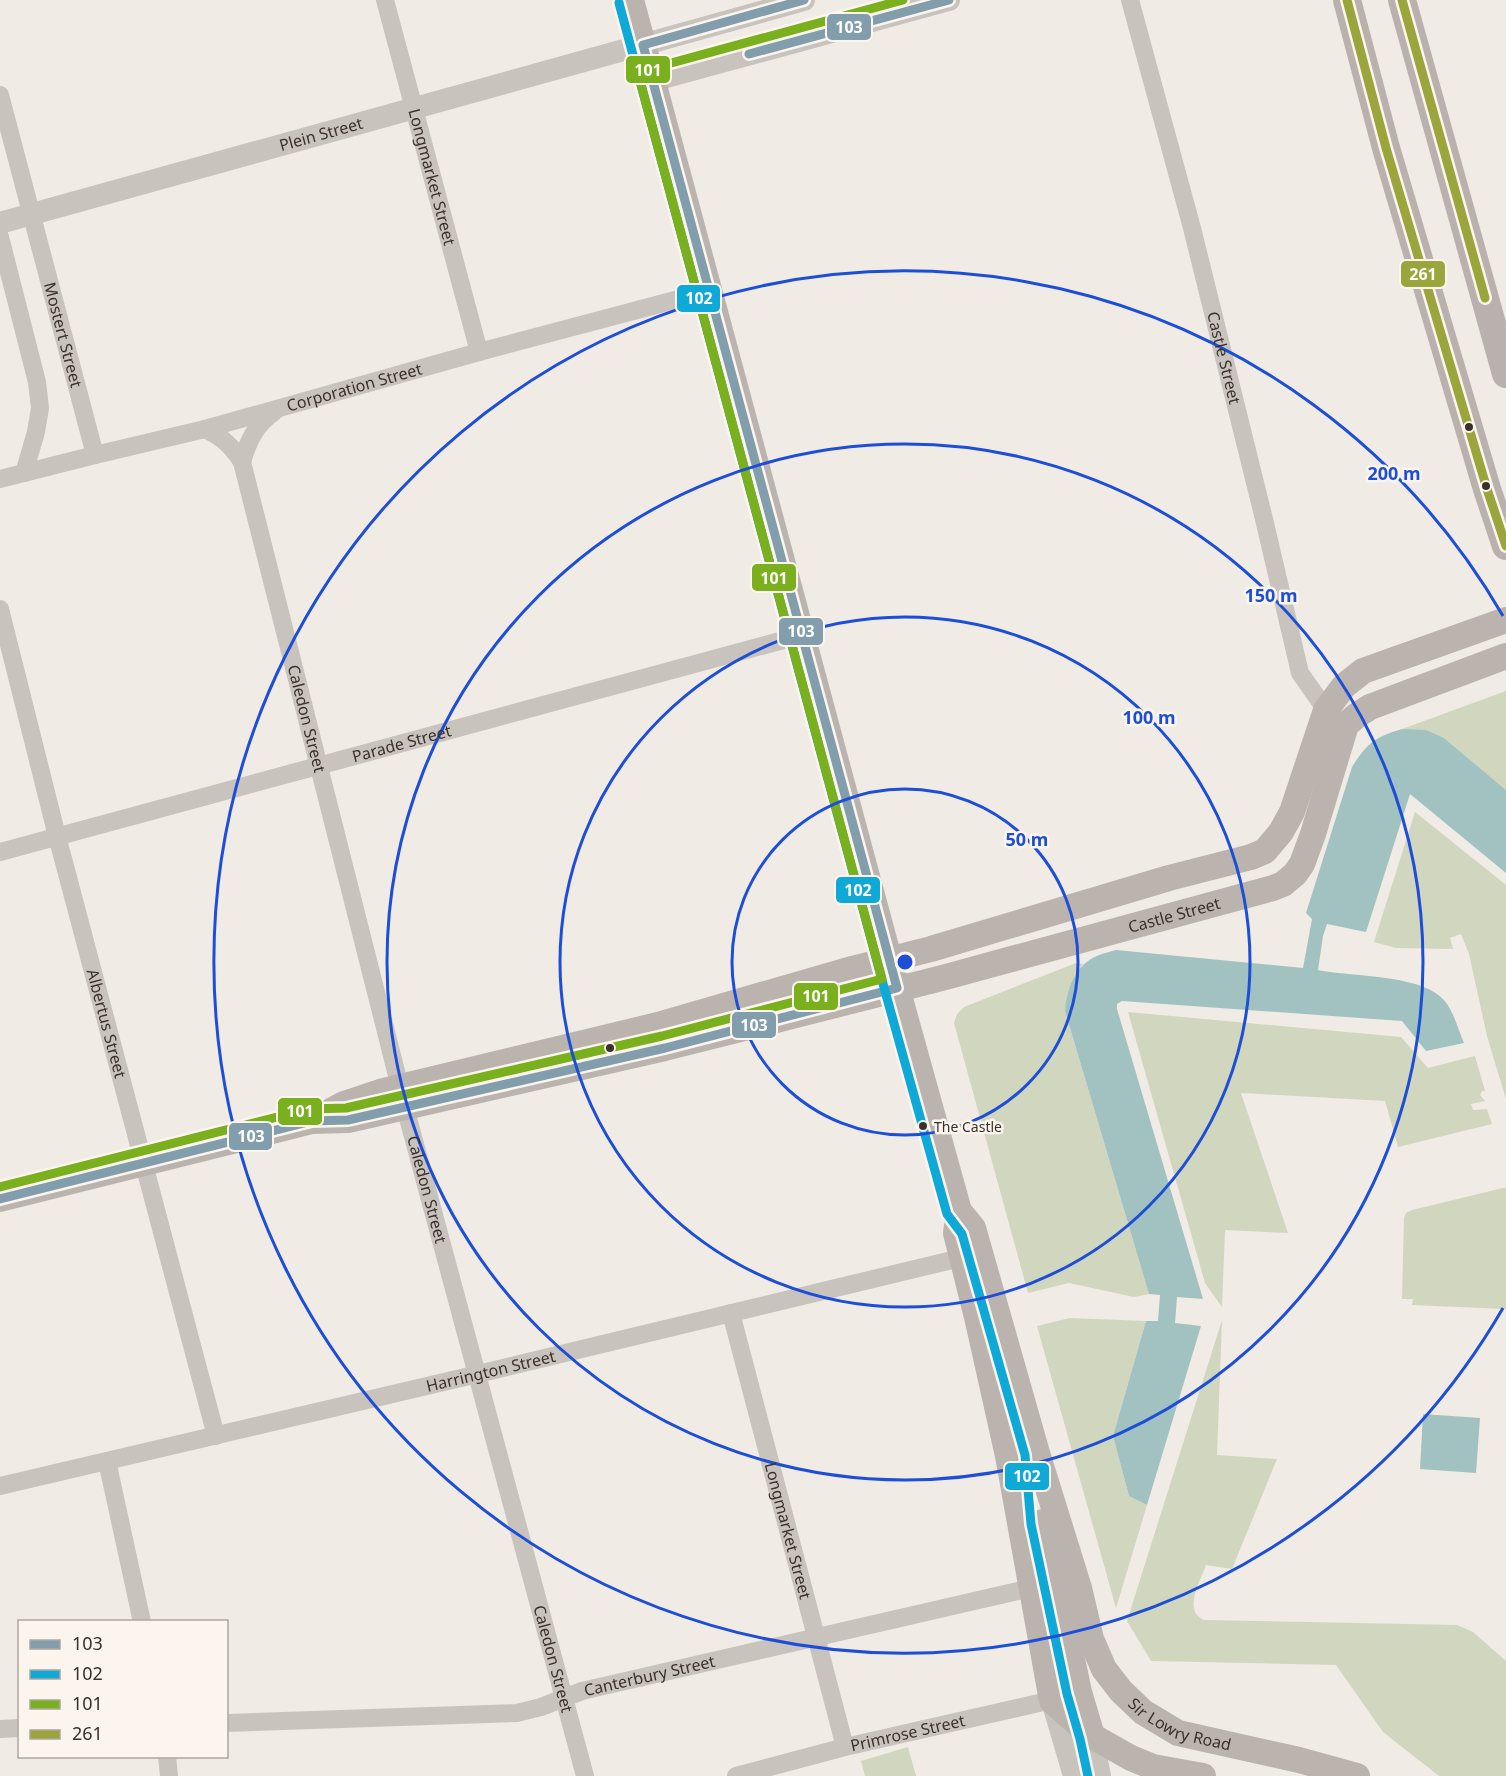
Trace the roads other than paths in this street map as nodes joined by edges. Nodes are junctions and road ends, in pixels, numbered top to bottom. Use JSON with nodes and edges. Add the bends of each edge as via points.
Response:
{"nodes":[{"id":1,"x":385,"y":0,"type":"edge"},
{"id":2,"x":631,"y":0,"type":"edge"},
{"id":3,"x":804,"y":0,"type":"edge"},
{"id":4,"x":948,"y":0,"type":"edge"},
{"id":5,"x":1130,"y":0,"type":"edge"},
{"id":6,"x":1347,"y":0,"type":"edge"},
{"id":7,"x":1402,"y":0,"type":"edge"},
{"id":8,"x":643,"y":45,"type":"junction"},
{"id":9,"x":652,"y":81,"type":"junction"},
{"id":10,"x":0,"y":95,"type":"edge"},
{"id":11,"x":414,"y":108,"type":"junction"},
{"id":12,"x":32,"y":214,"type":"junction"},
{"id":13,"x":0,"y":223,"type":"edge"},
{"id":14,"x":0,"y":237,"type":"edge"},
{"id":15,"x":709,"y":291,"type":"junction"},
{"id":16,"x":479,"y":352,"type":"junction"},
{"id":17,"x":1506,"y":374,"type":"edge"},
{"id":18,"x":279,"y":408,"type":"junction"},
{"id":19,"x":205,"y":429,"type":"junction"},
{"id":20,"x":95,"y":455,"type":"junction"},
{"id":21,"x":242,"y":462,"type":"junction"},
{"id":22,"x":24,"y":473,"type":"junction"},
{"id":23,"x":0,"y":479,"type":"edge"},
{"id":24,"x":1506,"y":546,"type":"edge"},
{"id":25,"x":0,"y":609,"type":"edge"},
{"id":26,"x":1506,"y":620,"type":"edge"},
{"id":27,"x":802,"y":635,"type":"junction"},
{"id":28,"x":1506,"y":656,"type":"edge"},
{"id":29,"x":1336,"y":718,"type":"junction"},
{"id":30,"x":320,"y":765,"type":"junction"},
{"id":31,"x":57,"y":836,"type":"junction"},
{"id":32,"x":0,"y":852,"type":"edge"},
{"id":33,"x":890,"y":960,"type":"junction"},
{"id":34,"x":897,"y":988,"type":"junction"},
{"id":35,"x":403,"y":1097,"type":"junction"},
{"id":36,"x":144,"y":1164,"type":"junction"},
{"id":37,"x":0,"y":1199,"type":"edge"},
{"id":38,"x":971,"y":1256,"type":"junction"},
{"id":39,"x":731,"y":1313,"type":"junction"},
{"id":40,"x":478,"y":1374,"type":"junction"},
{"id":41,"x":216,"y":1436,"type":"junction"},
{"id":42,"x":1038,"y":1453,"type":"junction"},
{"id":43,"x":107,"y":1461,"type":"junction"},
{"id":44,"x":0,"y":1486,"type":"edge"},
{"id":45,"x":1031,"y":1588,"type":"junction"},
{"id":46,"x":142,"y":1620,"type":"edge"},
{"id":47,"x":816,"y":1637,"type":"junction"},
{"id":48,"x":1079,"y":1692,"type":"junction"},
{"id":49,"x":565,"y":1699,"type":"junction"},
{"id":50,"x":1052,"y":1701,"type":"junction"},
{"id":51,"x":228,"y":1723,"type":"edge"},
{"id":52,"x":18,"y":1728,"type":"edge"},
{"id":53,"x":0,"y":1729,"type":"edge"},
{"id":54,"x":1092,"y":1736,"type":"junction"},
{"id":55,"x":845,"y":1747,"type":"junction"},
{"id":56,"x":167,"y":1758,"type":"edge"},
{"id":57,"x":1299,"y":1768,"type":"edge"},
{"id":58,"x":169,"y":1776,"type":"edge"},
{"id":59,"x":585,"y":1776,"type":"edge"},
{"id":60,"x":736,"y":1776,"type":"edge"},
{"id":61,"x":1074,"y":1776,"type":"edge"},
{"id":62,"x":1100,"y":1776,"type":"edge"},
{"id":63,"x":1203,"y":1776,"type":"edge"},
{"id":64,"x":1357,"y":1776,"type":"edge"}],
"edges":[{"from":1,"to":11,"type":"street","name":"Longmarket Street"},
{"from":2,"to":8,"type":"main road"},
{"from":3,"to":8,"type":"street","name":"Plein Street"},
{"from":4,"to":9,"type":"street"},
{"from":5,"to":29,"type":"street","name":"Castle Street","via":[[1192,228],[1300,673]]},
{"from":6,"to":24,"type":"main road","via":[[1386,148]]},
{"from":7,"to":17,"type":"main road"},
{"from":8,"to":9,"type":"main road"},
{"from":8,"to":11,"type":"street","name":"Plein Street"},
{"from":9,"to":15,"type":"main road"},
{"from":10,"to":12,"type":"street","name":"Mostert Street"},
{"from":11,"to":12,"type":"street","name":"Plein Street"},
{"from":11,"to":16,"type":"street","name":"Longmarket Street"},
{"from":12,"to":13,"type":"street","name":"Plein Street"},
{"from":12,"to":20,"type":"street","name":"Mostert Street"},
{"from":14,"to":22,"type":"street","via":[[37,382],[40,408]]},
{"from":15,"to":16,"type":"street","name":"Corporation Street"},
{"from":15,"to":27,"type":"main road"},
{"from":16,"to":18,"type":"street","name":"Corporation Street"},
{"from":18,"to":19,"type":"street","name":"Corporation Street"},
{"from":18,"to":21,"type":"street","via":[[254,431]]},
{"from":19,"to":20,"type":"street","name":"Corporation Street"},
{"from":19,"to":21,"type":"street","name":"Caledon Street","via":[[226,442]]},
{"from":20,"to":22,"type":"street","name":"Corporation Street"},
{"from":21,"to":30,"type":"street","name":"Caledon Street"},
{"from":22,"to":23,"type":"street","name":"Corporation Street"},
{"from":25,"to":31,"type":"street","name":"Albertus Street"},
{"from":26,"to":29,"type":"main road","name":"Castle Street","via":[[1363,671],[1344,686]]},
{"from":27,"to":30,"type":"street","name":"Parade Street"},
{"from":27,"to":33,"type":"main road"},
{"from":28,"to":29,"type":"main road","via":[[1356,716]]},
{"from":29,"to":33,"type":"main road","name":"Castle Street","via":[[1292,812],[1265,851]]},
{"from":29,"to":34,"type":"main road","name":"Castle Street","via":[[1313,834],[1305,856],[1283,884]]},
{"from":30,"to":31,"type":"street","name":"Parade Street"},
{"from":30,"to":35,"type":"street","name":"Caledon Street"},
{"from":31,"to":32,"type":"street","name":"Parade Street"},
{"from":31,"to":36,"type":"street","name":"Albertus Street"},
{"from":33,"to":34,"type":"main road"},
{"from":33,"to":35,"type":"main road","name":"Castle Street"},
{"from":34,"to":35,"type":"main road","name":"Castle Street","via":[[665,1048]]},
{"from":34,"to":38,"type":"main road","via":[[959,1210],[956,1233]]},
{"from":35,"to":36,"type":"main road","via":[[348,1120],[312,1121]]},
{"from":35,"to":40,"type":"street","name":"Caledon Street"},
{"from":36,"to":37,"type":"main road"},
{"from":36,"to":41,"type":"street","name":"Albertus Street"},
{"from":38,"to":39,"type":"street","name":"Harrington Street"},
{"from":38,"to":42,"type":"main road"},
{"from":38,"to":45,"type":"main road","via":[[977,1317]]},
{"from":39,"to":40,"type":"street","name":"Harrington Street"},
{"from":39,"to":47,"type":"street","name":"Longmarket Street"},
{"from":40,"to":41,"type":"street","name":"Harrington Street"},
{"from":40,"to":49,"type":"street","name":"Caledon Street"},
{"from":41,"to":43,"type":"street","name":"Harrington Street"},
{"from":42,"to":48,"type":"main road","via":[[1043,1522]]},
{"from":42,"to":57,"type":"main road","name":"Sir Lowry Road","via":[[1091,1639],[1104,1669],[1121,1691],[1143,1712],[1178,1732]]},
{"from":43,"to":44,"type":"street","name":"Harrington Street"},
{"from":43,"to":46,"type":"street"},
{"from":45,"to":47,"type":"street","name":"Canterbury Street"},
{"from":45,"to":50,"type":"main road"},
{"from":47,"to":49,"type":"street","name":"Canterbury Street","via":[[582,1691]]},
{"from":47,"to":55,"type":"street","name":"Longmarket Street"},
{"from":48,"to":50,"type":"street","name":"Primrose Street"},
{"from":48,"to":54,"type":"main road"},
{"from":49,"to":51,"type":"street","name":"Canterbury Street","via":[[517,1713]]},
{"from":49,"to":59,"type":"street","name":"Caledon Street"},
{"from":50,"to":54,"type":"main road"},
{"from":50,"to":55,"type":"street","name":"Primrose Street"},
{"from":50,"to":61,"type":"street"},
{"from":52,"to":53,"type":"street"},
{"from":54,"to":62,"type":"street"},
{"from":54,"to":63,"type":"main road","via":[[1153,1767]]},
{"from":55,"to":60,"type":"street","name":"Primrose Street"},
{"from":56,"to":58,"type":"street"},
{"from":57,"to":64,"type":"main road","name":"Sir Lowry Road"}]}
